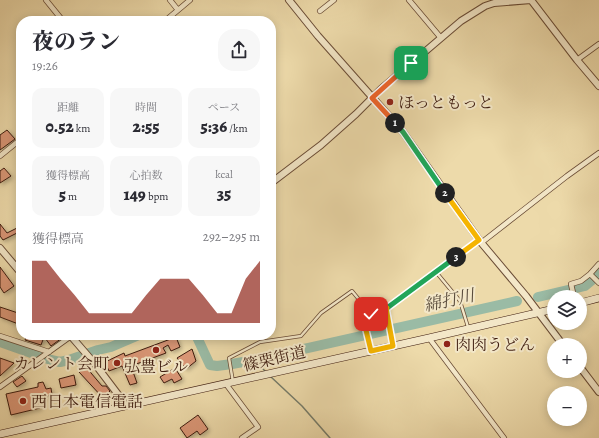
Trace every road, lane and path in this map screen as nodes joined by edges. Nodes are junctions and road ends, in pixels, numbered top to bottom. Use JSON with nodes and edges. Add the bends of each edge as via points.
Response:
{"nodes":[{"id":1,"x":46,"y":0,"type":"edge"},
{"id":2,"x":170,"y":0,"type":"edge"},
{"id":3,"x":190,"y":0,"type":"edge"},
{"id":4,"x":289,"y":0,"type":"edge"},
{"id":5,"x":334,"y":0,"type":"edge"},
{"id":6,"x":409,"y":0,"type":"edge"},
{"id":7,"x":531,"y":0,"type":"edge"},
{"id":8,"x":178,"y":10,"type":"junction"},
{"id":9,"x":320,"y":11,"type":"dead end"},
{"id":10,"x":59,"y":16,"type":"edge"},
{"id":11,"x":171,"y":16,"type":"edge"},
{"id":12,"x":441,"y":38,"type":"junction"},
{"id":13,"x":599,"y":44,"type":"edge"},
{"id":14,"x":577,"y":60,"type":"junction"},
{"id":15,"x":599,"y":86,"type":"edge"},
{"id":16,"x":372,"y":98,"type":"junction"},
{"id":17,"x":16,"y":143,"type":"edge"},
{"id":18,"x":599,"y":153,"type":"edge"},
{"id":19,"x":0,"y":156,"type":"edge"},
{"id":20,"x":276,"y":179,"type":"edge"},
{"id":21,"x":480,"y":241,"type":"junction"},
{"id":22,"x":0,"y":248,"type":"edge"},
{"id":23,"x":599,"y":264,"type":"edge"},
{"id":24,"x":16,"y":268,"type":"edge"},
{"id":25,"x":436,"y":272,"type":"junction"},
{"id":26,"x":591,"y":274,"type":"junction"},
{"id":27,"x":597,"y":282,"type":"edge"},
{"id":28,"x":573,"y":290,"type":"edge"},
{"id":29,"x":599,"y":298,"type":"edge"},
{"id":30,"x":587,"y":301,"type":"edge"},
{"id":31,"x":547,"y":311,"type":"edge"},
{"id":32,"x":538,"y":313,"type":"junction"},
{"id":33,"x":469,"y":329,"type":"junction"},
{"id":34,"x":0,"y":336,"type":"edge"},
{"id":35,"x":429,"y":338,"type":"junction"},
{"id":36,"x":558,"y":338,"type":"edge"},
{"id":37,"x":65,"y":340,"type":"edge"},
{"id":38,"x":75,"y":340,"type":"edge"},
{"id":39,"x":274,"y":340,"type":"edge"},
{"id":40,"x":276,"y":340,"type":"edge"},
{"id":41,"x":393,"y":346,"type":"junction"},
{"id":42,"x":371,"y":351,"type":"junction"},
{"id":43,"x":47,"y":354,"type":"junction"},
{"id":44,"x":587,"y":376,"type":"edge"},
{"id":45,"x":230,"y":383,"type":"junction"},
{"id":46,"x":0,"y":387,"type":"edge"},
{"id":47,"x":599,"y":392,"type":"edge"},
{"id":48,"x":125,"y":406,"type":"junction"},
{"id":49,"x":0,"y":434,"type":"edge"},
{"id":50,"x":242,"y":438,"type":"edge"},
{"id":51,"x":504,"y":438,"type":"edge"}],
"edges":[{"from":1,"to":10,"type":"street"},
{"from":2,"to":8,"type":"street"},
{"from":3,"to":8,"type":"street"},
{"from":4,"to":16,"type":"street"},
{"from":5,"to":9,"type":"street"},
{"from":6,"to":12,"type":"street"},
{"from":7,"to":12,"type":"street","via":[[485,6]]},
{"from":7,"to":14,"type":"street"},
{"from":8,"to":11,"type":"street"},
{"from":12,"to":16,"type":"street"},
{"from":13,"to":14,"type":"street"},
{"from":14,"to":15,"type":"street"},
{"from":16,"to":20,"type":"street","via":[[321,145]]},
{"from":16,"to":21,"type":"street","via":[[403,132]]},
{"from":17,"to":19,"type":"street"},
{"from":18,"to":21,"type":"street"},
{"from":21,"to":25,"type":"lane"},
{"from":21,"to":32,"type":"street"},
{"from":22,"to":24,"type":"street"},
{"from":23,"to":26,"type":"street"},
{"from":25,"to":33,"type":"lane","via":[[460,301]]},
{"from":25,"to":41,"type":"lane","via":[[386,308]]},
{"from":26,"to":27,"type":"street"},
{"from":26,"to":28,"type":"street","via":[[571,284]]},
{"from":29,"to":30,"type":"main road"},
{"from":31,"to":32,"type":"main road","name":"篠栗街道"},
{"from":32,"to":33,"type":"main road","name":"篠栗街道"},
{"from":32,"to":36,"type":"street"},
{"from":33,"to":35,"type":"main road","name":"篠栗街道"},
{"from":34,"to":43,"type":"street"},
{"from":35,"to":41,"type":"main road","name":"篠栗街道"},
{"from":35,"to":51,"type":"street"},
{"from":37,"to":43,"type":"street"},
{"from":38,"to":48,"type":"street"},
{"from":39,"to":45,"type":"lane","via":[[260,342],[229,358]]},
{"from":40,"to":42,"type":"lane","via":[[301,336],[321,313],[352,291],[371,314],[365,326]]},
{"from":41,"to":42,"type":"main road","name":"篠栗街道"},
{"from":42,"to":45,"type":"main road","name":"篠栗街道"},
{"from":43,"to":46,"type":"street"},
{"from":44,"to":47,"type":"street"},
{"from":45,"to":48,"type":"main road","name":"篠栗街道"},
{"from":45,"to":50,"type":"street","via":[[258,427]]},
{"from":48,"to":49,"type":"main road","name":"篠栗街道"}]}
